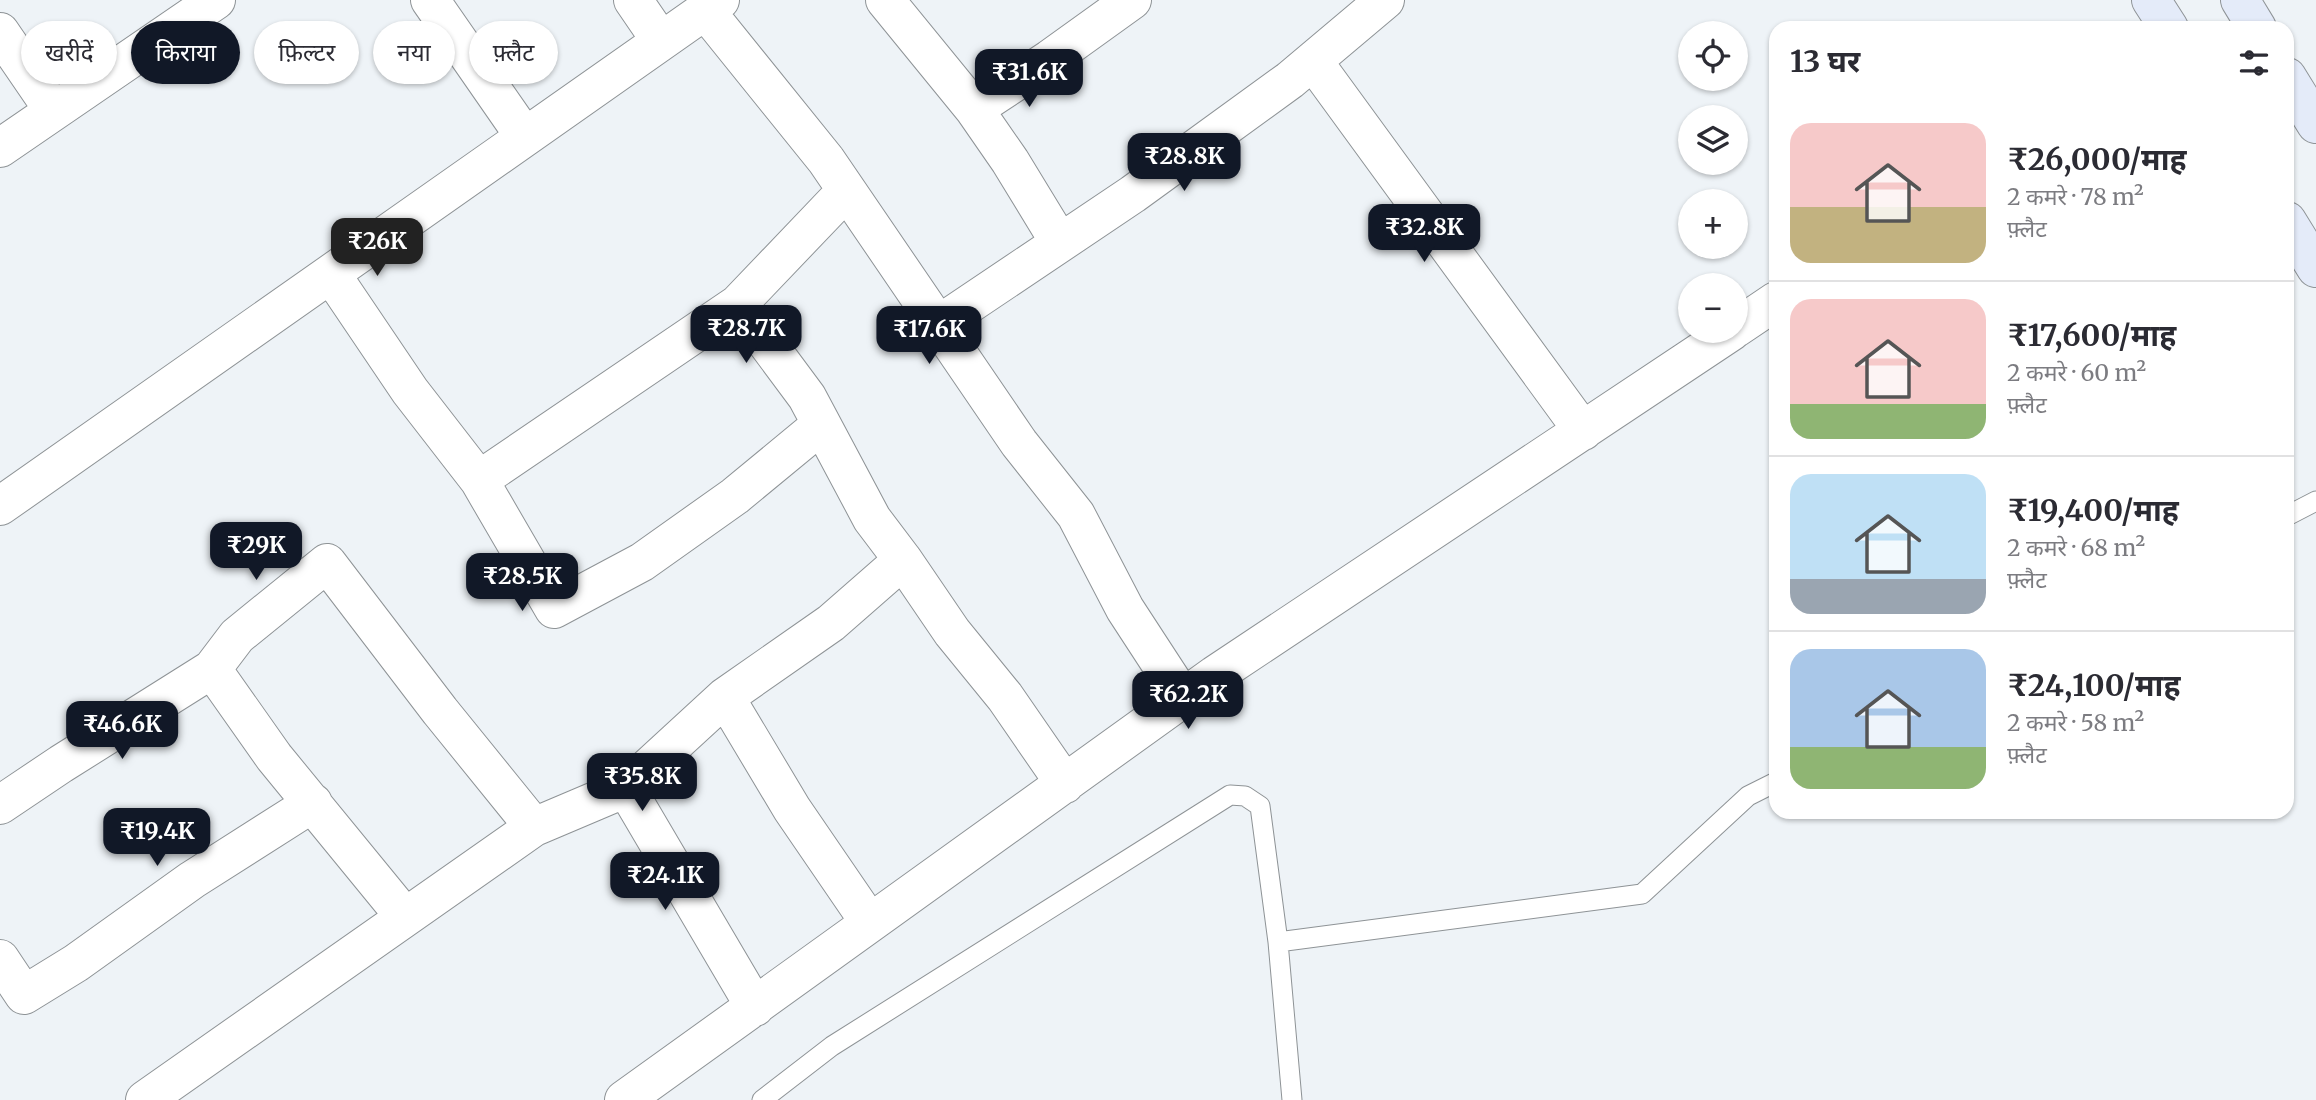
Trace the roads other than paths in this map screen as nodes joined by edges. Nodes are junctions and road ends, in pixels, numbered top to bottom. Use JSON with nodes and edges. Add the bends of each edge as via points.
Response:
{"nodes":[{"id":1,"x":216,"y":0,"type":"edge"},
{"id":2,"x":430,"y":0,"type":"edge"},
{"id":3,"x":633,"y":0,"type":"edge"},
{"id":4,"x":885,"y":0,"type":"edge"},
{"id":5,"x":1132,"y":0,"type":"edge"},
{"id":6,"x":1385,"y":0,"type":"edge"},
{"id":7,"x":2240,"y":0,"type":"edge"},
{"id":8,"x":712,"y":5,"type":"edge"},
{"id":9,"x":2253,"y":21,"type":"edge"},
{"id":10,"x":0,"y":33,"type":"edge"},
{"id":11,"x":661,"y":41,"type":"junction"},
{"id":12,"x":1313,"y":61,"type":"junction"},
{"id":13,"x":2294,"y":88,"type":"edge"},
{"id":14,"x":974,"y":109,"type":"junction"},
{"id":15,"x":54,"y":111,"type":"junction"},
{"id":16,"x":2316,"y":124,"type":"edge"},
{"id":17,"x":525,"y":137,"type":"junction"},
{"id":18,"x":0,"y":148,"type":"edge"},
{"id":19,"x":846,"y":191,"type":"junction"},
{"id":20,"x":2294,"y":232,"type":"edge"},
{"id":21,"x":1060,"y":243,"type":"junction"},
{"id":22,"x":2316,"y":268,"type":"edge"},
{"id":23,"x":331,"y":274,"type":"junction"},
{"id":24,"x":738,"y":304,"type":"junction"},
{"id":25,"x":1769,"y":306,"type":"edge"},
{"id":26,"x":1748,"y":320,"type":"edge"},
{"id":27,"x":938,"y":326,"type":"junction"},
{"id":28,"x":1714,"y":343,"type":"edge"},
{"id":29,"x":821,"y":425,"type":"junction"},
{"id":30,"x":1583,"y":431,"type":"junction"},
{"id":31,"x":479,"y":480,"type":"junction"},
{"id":32,"x":2316,"y":502,"type":"edge"},
{"id":33,"x":0,"y":506,"type":"edge"},
{"id":34,"x":2294,"y":513,"type":"edge"},
{"id":35,"x":903,"y":560,"type":"junction"},
{"id":36,"x":212,"y":669,"type":"junction"},
{"id":37,"x":725,"y":697,"type":"junction"},
{"id":38,"x":1183,"y":698,"type":"junction"},
{"id":39,"x":1065,"y":784,"type":"junction"},
{"id":40,"x":1769,"y":786,"type":"edge"},
{"id":41,"x":626,"y":788,"type":"junction"},
{"id":42,"x":313,"y":803,"type":"junction"},
{"id":43,"x":0,"y":805,"type":"edge"},
{"id":44,"x":534,"y":827,"type":"junction"},
{"id":45,"x":405,"y":918,"type":"junction"},
{"id":46,"x":870,"y":923,"type":"junction"},
{"id":47,"x":1278,"y":942,"type":"junction"},
{"id":48,"x":0,"y":959,"type":"edge"},
{"id":49,"x":755,"y":1007,"type":"junction"},
{"id":50,"x":145,"y":1100,"type":"edge"},
{"id":51,"x":624,"y":1100,"type":"edge"},
{"id":52,"x":762,"y":1100,"type":"edge"},
{"id":53,"x":1292,"y":1100,"type":"edge"}],
"edges":[{"from":1,"to":15,"type":"street"},
{"from":2,"to":17,"type":"street"},
{"from":3,"to":11,"type":"street"},
{"from":4,"to":14,"type":"street"},
{"from":5,"to":14,"type":"street"},
{"from":6,"to":12,"type":"street"},
{"from":7,"to":9,"type":"street"},
{"from":8,"to":11,"type":"street"},
{"from":8,"to":19,"type":"street"},
{"from":10,"to":15,"type":"street"},
{"from":11,"to":17,"type":"street"},
{"from":12,"to":21,"type":"street"},
{"from":12,"to":30,"type":"street"},
{"from":13,"to":16,"type":"street"},
{"from":14,"to":21,"type":"street"},
{"from":15,"to":18,"type":"street"},
{"from":17,"to":23,"type":"street"},
{"from":19,"to":24,"type":"street"},
{"from":19,"to":27,"type":"street"},
{"from":20,"to":22,"type":"street"},
{"from":21,"to":27,"type":"street"},
{"from":23,"to":31,"type":"street","via":[[410,391]]},
{"from":23,"to":33,"type":"street"},
{"from":24,"to":29,"type":"street","via":[[807,397]]},
{"from":24,"to":31,"type":"street"},
{"from":25,"to":26,"type":"street"},
{"from":27,"to":38,"type":"street","via":[[1019,443],[1076,515],[1125,608]]},
{"from":28,"to":30,"type":"street"},
{"from":29,"to":31,"type":"street","via":[[735,496],[642,562],[554,608]]},
{"from":29,"to":35,"type":"street","via":[[872,519]]},
{"from":30,"to":38,"type":"street"},
{"from":32,"to":34,"type":"lane"},
{"from":35,"to":37,"type":"street","via":[[831,623]]},
{"from":35,"to":39,"type":"street"},
{"from":36,"to":42,"type":"street"},
{"from":36,"to":43,"type":"street"},
{"from":36,"to":44,"type":"street","via":[[237,636],[327,563]]},
{"from":37,"to":41,"type":"street"},
{"from":37,"to":46,"type":"street","via":[[792,809]]},
{"from":38,"to":39,"type":"street"},
{"from":39,"to":46,"type":"street"},
{"from":40,"to":47,"type":"lane","via":[[1748,796],[1642,894]]},
{"from":41,"to":44,"type":"street"},
{"from":41,"to":49,"type":"street"},
{"from":42,"to":45,"type":"street"},
{"from":42,"to":48,"type":"street","via":[[24,995]]},
{"from":44,"to":45,"type":"street"},
{"from":45,"to":50,"type":"street"},
{"from":46,"to":49,"type":"street"},
{"from":47,"to":52,"type":"lane","via":[[1260,806],[1245,796],[1230,795],[832,1046]]},
{"from":47,"to":53,"type":"lane"},
{"from":49,"to":51,"type":"street"}]}
